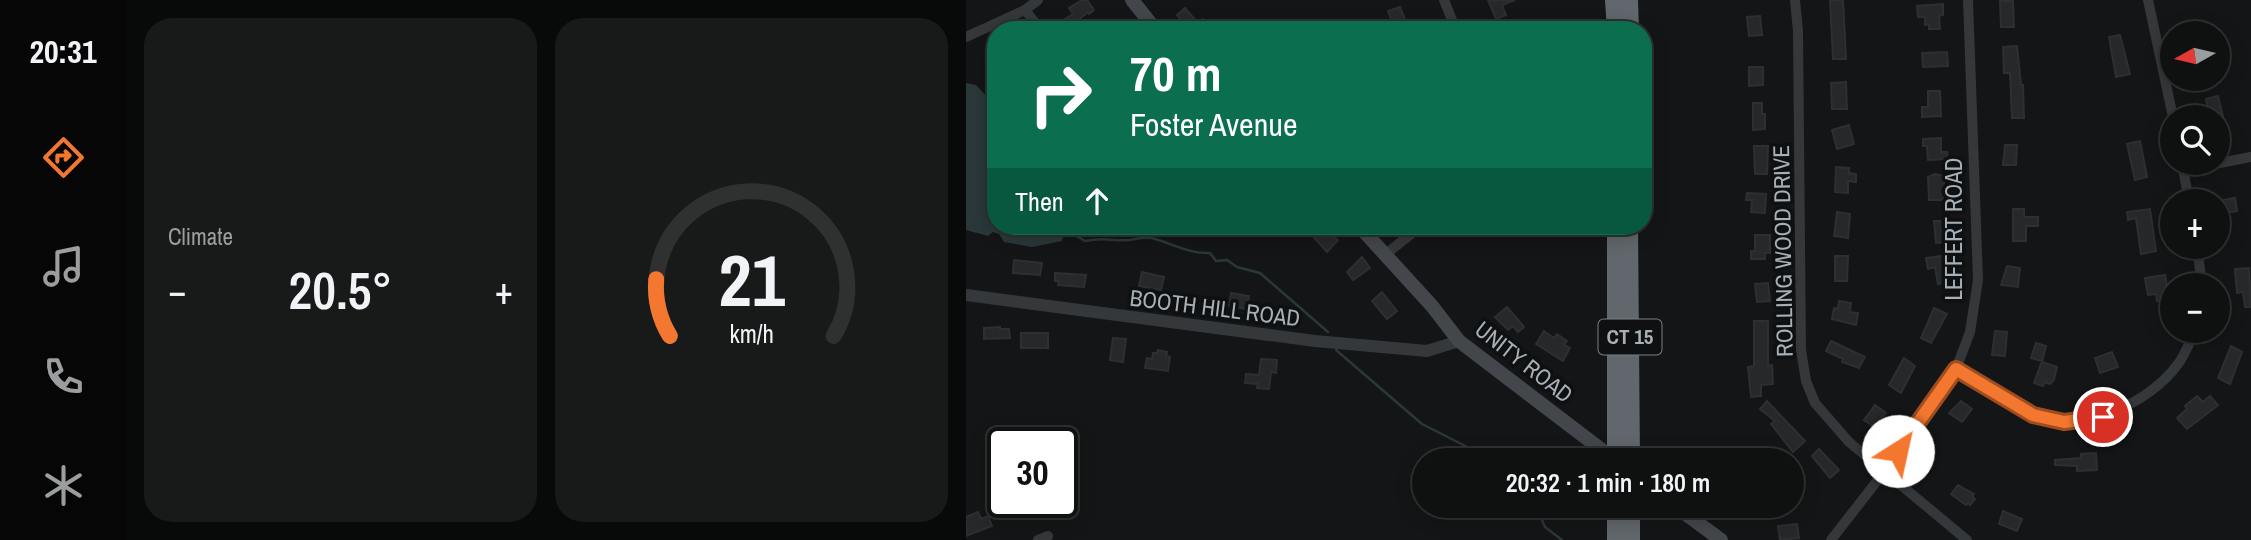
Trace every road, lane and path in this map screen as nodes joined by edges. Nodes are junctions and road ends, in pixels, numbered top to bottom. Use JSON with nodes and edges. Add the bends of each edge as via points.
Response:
{"nodes":[{"id":1,"x":1038,"y":0,"type":"edge"},
{"id":2,"x":1132,"y":0,"type":"edge"},
{"id":3,"x":1444,"y":0,"type":"edge"},
{"id":4,"x":1614,"y":0,"type":"edge"},
{"id":5,"x":1629,"y":0,"type":"edge"},
{"id":6,"x":1795,"y":0,"type":"edge"},
{"id":7,"x":1968,"y":0,"type":"edge"},
{"id":8,"x":2148,"y":0,"type":"edge"},
{"id":9,"x":1025,"y":10,"type":"junction"},
{"id":10,"x":1001,"y":21,"type":"edge"},
{"id":11,"x":1034,"y":21,"type":"edge"},
{"id":12,"x":1150,"y":21,"type":"edge"},
{"id":13,"x":1452,"y":21,"type":"edge"},
{"id":14,"x":1615,"y":21,"type":"edge"},
{"id":15,"x":1630,"y":21,"type":"edge"},
{"id":16,"x":987,"y":27,"type":"edge"},
{"id":17,"x":966,"y":37,"type":"edge"},
{"id":18,"x":2170,"y":105,"type":"edge"},
{"id":19,"x":2251,"y":158,"type":"edge"},
{"id":20,"x":2230,"y":160,"type":"edge"},
{"id":21,"x":1368,"y":235,"type":"edge"},
{"id":22,"x":1410,"y":235,"type":"edge"},
{"id":23,"x":1616,"y":235,"type":"edge"},
{"id":24,"x":1629,"y":235,"type":"edge"},
{"id":25,"x":1386,"y":254,"type":"junction"},
{"id":26,"x":966,"y":295,"type":"edge"},
{"id":27,"x":1459,"y":341,"type":"junction"},
{"id":28,"x":2189,"y":343,"type":"edge"},
{"id":29,"x":1956,"y":369,"type":"junction"},
{"id":30,"x":1600,"y":448,"type":"edge"},
{"id":31,"x":1626,"y":448,"type":"edge"},
{"id":32,"x":1626,"y":448,"type":"edge"},
{"id":33,"x":1884,"y":472,"type":"junction"},
{"id":34,"x":1616,"y":518,"type":"edge"},
{"id":35,"x":1631,"y":518,"type":"edge"},
{"id":36,"x":1691,"y":518,"type":"edge"},
{"id":37,"x":1631,"y":536,"type":"edge"},
{"id":38,"x":1616,"y":540,"type":"edge"},
{"id":39,"x":1721,"y":540,"type":"edge"},
{"id":40,"x":1831,"y":540,"type":"edge"},
{"id":41,"x":1967,"y":540,"type":"edge"}],
"edges":[{"from":1,"to":9,"type":"street"},
{"from":2,"to":12,"type":"main road"},
{"from":3,"to":13,"type":"street"},
{"from":4,"to":14,"type":"highway"},
{"from":5,"to":15,"type":"highway"},
{"from":6,"to":33,"type":"street","name":"ROLLING WOOD DRIVE","via":[[1801,349],[1806,381],[1815,402],[1849,442]]},
{"from":7,"to":29,"type":"street","name":"LEFFERT ROAD","via":[[1978,280],[1970,332]]},
{"from":8,"to":18,"type":"street"},
{"from":9,"to":10,"type":"street"},
{"from":9,"to":11,"type":"street"},
{"from":16,"to":17,"type":"street"},
{"from":19,"to":20,"type":"street"},
{"from":21,"to":25,"type":"main road","name":"UNITY ROAD"},
{"from":22,"to":25,"type":"street"},
{"from":23,"to":31,"type":"highway","number":"CT 15"},
{"from":24,"to":32,"type":"highway","number":"CT 15"},
{"from":25,"to":27,"type":"main road","name":"UNITY ROAD"},
{"from":26,"to":27,"type":"street","name":"BOOTH HILL ROAD","via":[[1315,341],[1427,351]]},
{"from":27,"to":30,"type":"main road","name":"UNITY ROAD"},
{"from":28,"to":29,"type":"street","via":[[2178,365],[2148,392],[2103,417],[2064,422],[2033,415]]},
{"from":29,"to":33,"type":"street","name":"LEFFERT ROAD"},
{"from":33,"to":40,"type":"street","name":"LEFFERT ROAD"},
{"from":33,"to":41,"type":"street","name":"ROLLING WOOD DRIVE"},
{"from":34,"to":38,"type":"highway"},
{"from":35,"to":37,"type":"highway"},
{"from":36,"to":39,"type":"main road"}]}
